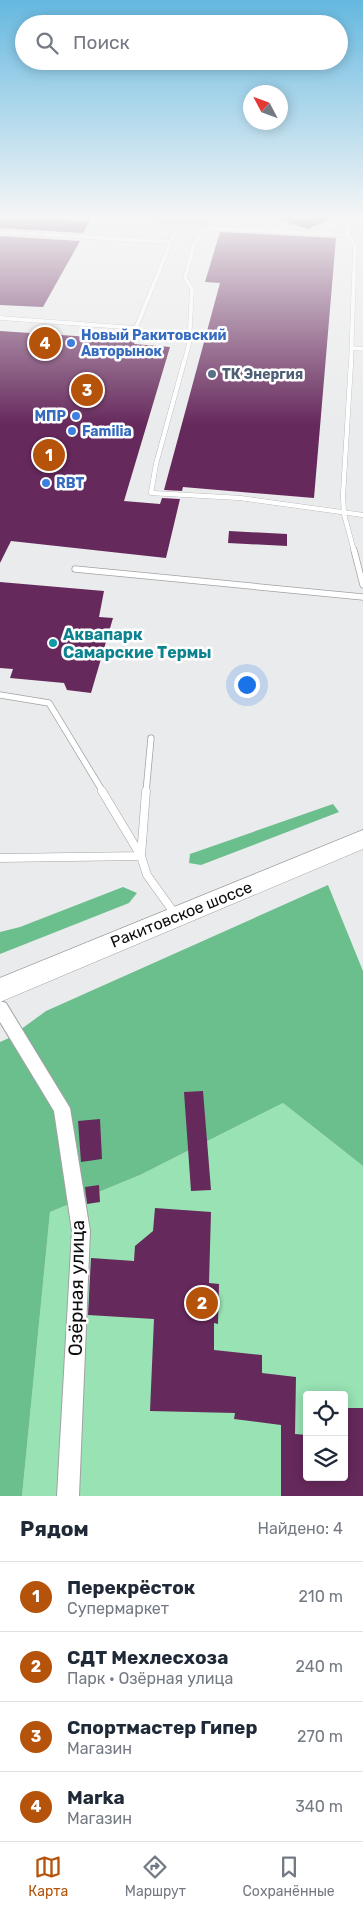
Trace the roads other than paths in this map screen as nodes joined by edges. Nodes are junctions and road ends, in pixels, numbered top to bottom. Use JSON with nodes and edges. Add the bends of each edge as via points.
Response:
{"nodes":[{"id":1,"x":154,"y":285,"type":"edge"},
{"id":2,"x":189,"y":285,"type":"edge"},
{"id":3,"x":353,"y":285,"type":"edge"},
{"id":4,"x":0,"y":318,"type":"edge"},
{"id":5,"x":352,"y":348,"type":"junction"},
{"id":6,"x":363,"y":349,"type":"edge"},
{"id":7,"x":344,"y":514,"type":"junction"},
{"id":8,"x":363,"y":515,"type":"edge"},
{"id":9,"x":75,"y":569,"type":"dead end"},
{"id":10,"x":363,"y":585,"type":"edge"},
{"id":11,"x":363,"y":597,"type":"edge"},
{"id":12,"x":0,"y":695,"type":"edge"},
{"id":13,"x":151,"y":738,"type":"dead end"},
{"id":14,"x":363,"y":839,"type":"edge"},
{"id":15,"x":141,"y":856,"type":"junction"},
{"id":16,"x":0,"y":858,"type":"edge"},
{"id":17,"x":177,"y":916,"type":"junction"},
{"id":18,"x":0,"y":990,"type":"edge"},
{"id":19,"x":0,"y":1008,"type":"edge"},
{"id":20,"x":68,"y":1496,"type":"edge"}],
"edges":[{"from":1,"to":4,"type":"lane","via":[[136,328]]},
{"from":2,"to":7,"type":"lane","via":[[192,289],[190,344],[156,464],[151,493],[240,498]]},
{"from":3,"to":5,"type":"lane"},
{"from":5,"to":6,"type":"lane"},
{"from":5,"to":7,"type":"lane"},
{"from":7,"to":8,"type":"lane"},
{"from":7,"to":10,"type":"lane"},
{"from":9,"to":11,"type":"lane"},
{"from":12,"to":15,"type":"lane","via":[[49,703]]},
{"from":13,"to":15,"type":"lane"},
{"from":14,"to":17,"type":"main road","name":"Ракитовское шоссе"},
{"from":15,"to":16,"type":"lane"},
{"from":15,"to":17,"type":"lane","via":[[147,875]]},
{"from":17,"to":18,"type":"main road","name":"Ракитовское шоссе"},
{"from":19,"to":20,"type":"street","name":"Озёрная улица","via":[[62,1108],[80,1231]]}]}
